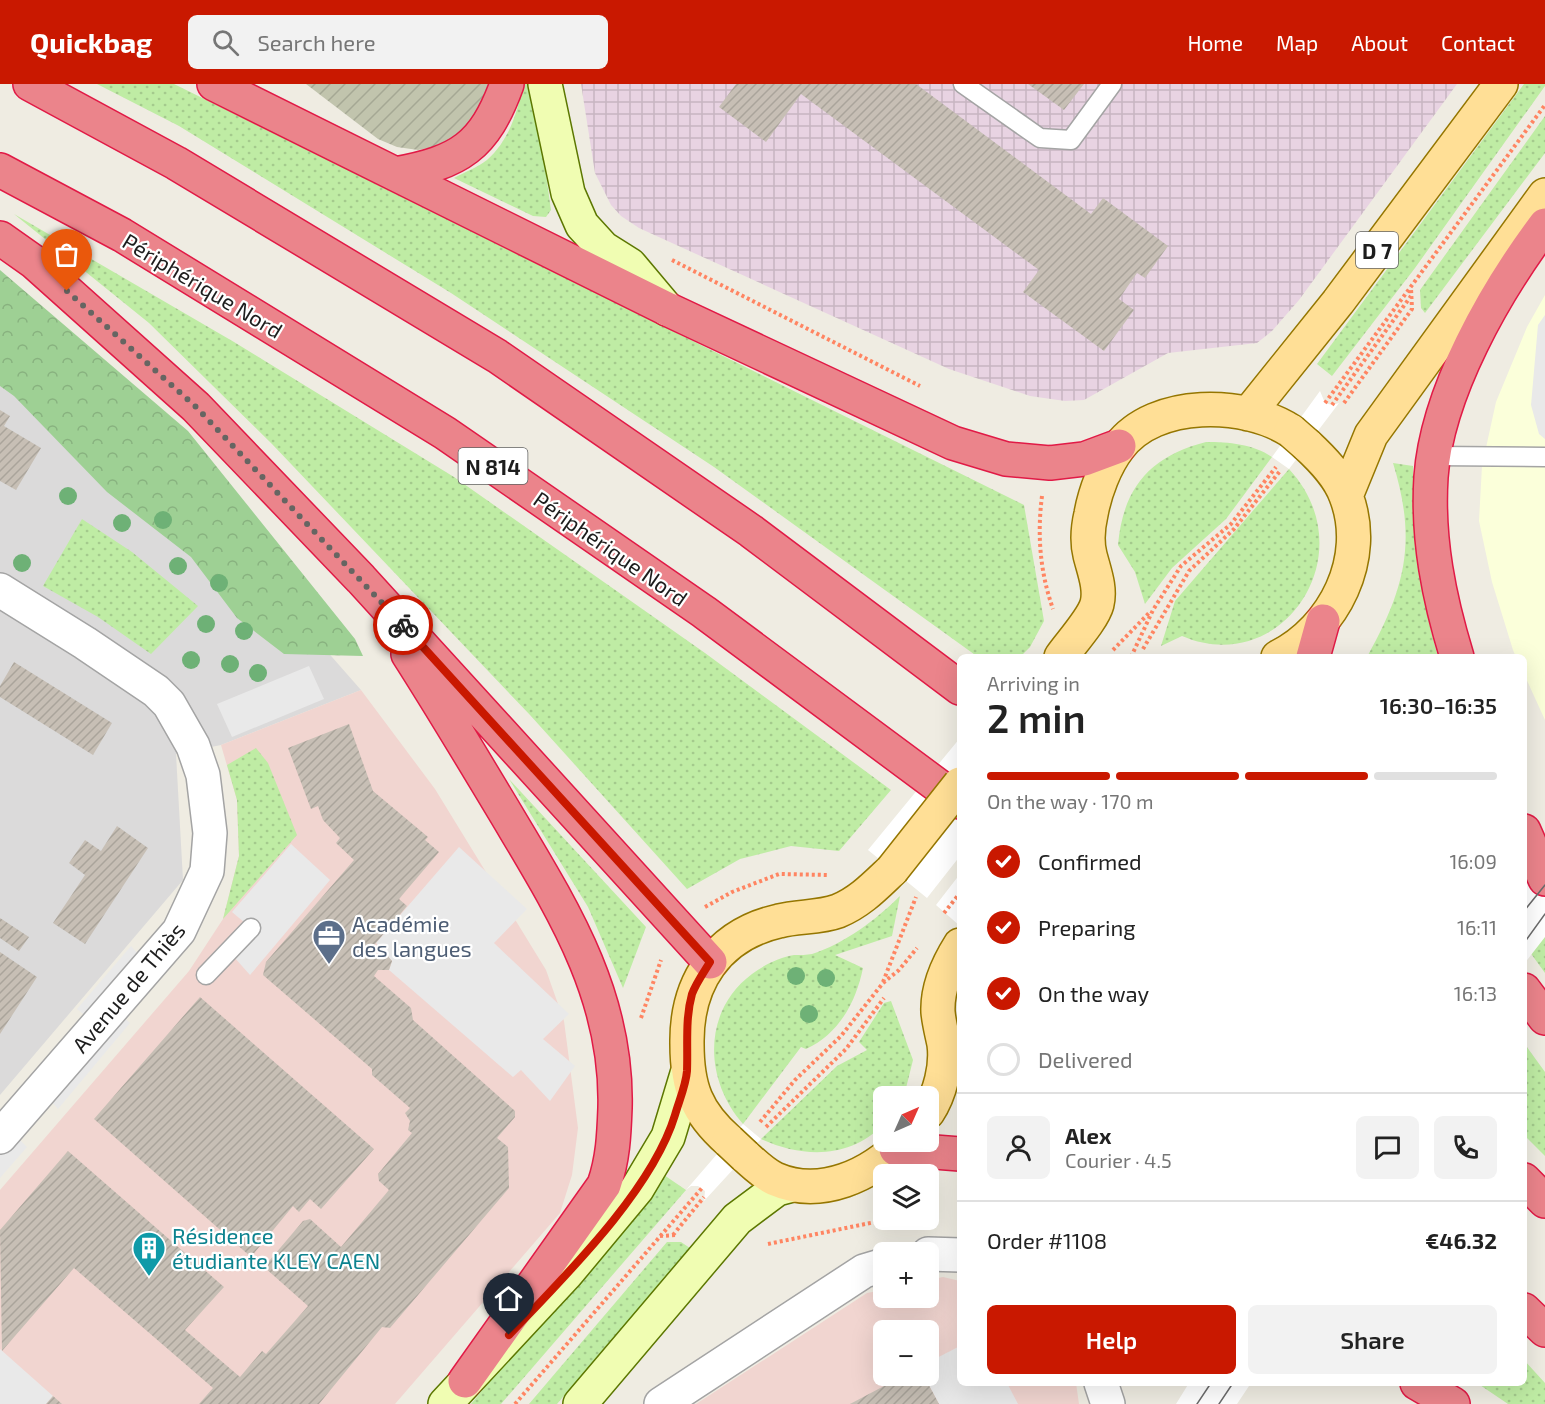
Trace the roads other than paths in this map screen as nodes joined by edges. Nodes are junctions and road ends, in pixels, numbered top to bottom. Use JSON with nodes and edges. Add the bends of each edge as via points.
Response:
{"nodes":[{"id":1,"x":30,"y":84,"type":"edge"},
{"id":2,"x":214,"y":84,"type":"edge"},
{"id":3,"x":507,"y":84,"type":"edge"},
{"id":4,"x":545,"y":84,"type":"edge"},
{"id":5,"x":963,"y":84,"type":"edge"},
{"id":6,"x":1112,"y":84,"type":"edge"},
{"id":7,"x":1502,"y":84,"type":"edge"},
{"id":8,"x":0,"y":170,"type":"edge"},
{"id":9,"x":395,"y":174,"type":"junction"},
{"id":10,"x":1545,"y":195,"type":"edge"},
{"id":11,"x":1545,"y":225,"type":"edge"},
{"id":12,"x":0,"y":238,"type":"edge"},
{"id":13,"x":667,"y":309,"type":"junction"},
{"id":14,"x":1248,"y":414,"type":"junction"},
{"id":15,"x":1119,"y":446,"type":"junction"},
{"id":16,"x":1435,"y":456,"type":"junction"},
{"id":17,"x":1545,"y":457,"type":"edge"},
{"id":18,"x":1346,"y":496,"type":"junction"},
{"id":19,"x":361,"y":579,"type":"junction"},
{"id":20,"x":0,"y":591,"type":"edge"},
{"id":21,"x":1323,"y":621,"type":"junction"},
{"id":22,"x":1063,"y":654,"type":"edge"},
{"id":23,"x":1284,"y":654,"type":"edge"},
{"id":24,"x":1314,"y":654,"type":"edge"},
{"id":25,"x":1455,"y":654,"type":"edge"},
{"id":26,"x":957,"y":686,"type":"edge"},
{"id":27,"x":957,"y":788,"type":"edge"},
{"id":28,"x":957,"y":800,"type":"edge"},
{"id":29,"x":1527,"y":838,"type":"edge"},
{"id":30,"x":1545,"y":879,"type":"edge"},
{"id":31,"x":251,"y":928,"type":"dead end"},
{"id":32,"x":957,"y":950,"type":"edge"},
{"id":33,"x":710,"y":962,"type":"junction"},
{"id":34,"x":206,"y":975,"type":"dead end"},
{"id":35,"x":1527,"y":994,"type":"edge"},
{"id":36,"x":1545,"y":1018,"type":"edge"},
{"id":37,"x":687,"y":1074,"type":"junction"},
{"id":38,"x":939,"y":1087,"type":"edge"},
{"id":39,"x":0,"y":1137,"type":"edge"},
{"id":40,"x":939,"y":1151,"type":"edge"},
{"id":41,"x":890,"y":1152,"type":"edge"},
{"id":42,"x":957,"y":1154,"type":"edge"},
{"id":43,"x":1527,"y":1183,"type":"edge"},
{"id":44,"x":792,"y":1185,"type":"junction"},
{"id":45,"x":1545,"y":1201,"type":"edge"},
{"id":46,"x":939,"y":1254,"type":"edge"},
{"id":47,"x":957,"y":1255,"type":"edge"},
{"id":48,"x":873,"y":1268,"type":"edge"},
{"id":49,"x":1527,"y":1313,"type":"edge"},
{"id":50,"x":1545,"y":1330,"type":"edge"},
{"id":51,"x":1102,"y":1386,"type":"edge"},
{"id":52,"x":1422,"y":1386,"type":"edge"},
{"id":53,"x":455,"y":1392,"type":"edge"},
{"id":54,"x":580,"y":1404,"type":"edge"},
{"id":55,"x":661,"y":1404,"type":"edge"},
{"id":56,"x":1108,"y":1404,"type":"edge"},
{"id":57,"x":1453,"y":1404,"type":"edge"}],
"edges":[{"from":1,"to":26,"type":"highway","via":[[176,163],[497,356],[751,531]]},
{"from":2,"to":9,"type":"highway"},
{"from":3,"to":9,"type":"highway","via":[[487,130],[467,150],[444,162]]},
{"from":4,"to":13,"type":"main road","via":[[568,193],[582,225],[603,248],[630,264]]},
{"from":5,"to":6,"type":"lane","via":[[1040,138],[1071,140]]},
{"from":7,"to":14,"type":"main road","number":"D 7","via":[[1338,302]]},
{"from":8,"to":28,"type":"highway","name":"Périphérique Nord","number":"N 814","via":[[122,235],[445,433],[704,612]]},
{"from":9,"to":13,"type":"highway"},
{"from":10,"to":18,"type":"main road","via":[[1371,435]]},
{"from":11,"to":16,"type":"highway","via":[[1486,315],[1446,413]]},
{"from":12,"to":19,"type":"highway","via":[[34,262],[196,407]]},
{"from":13,"to":15,"type":"highway","via":[[953,443],[1006,459],[1050,463],[1084,459]]},
{"from":14,"to":15,"type":"main road","via":[[1230,410],[1177,413],[1140,429]]},
{"from":14,"to":18,"type":"main road","via":[[1274,421],[1299,438],[1332,472]]},
{"from":15,"to":22,"type":"main road","via":[[1100,482],[1091,514],[1089,553],[1098,589],[1097,606]]},
{"from":16,"to":17,"type":"lane"},
{"from":16,"to":25,"type":"highway","via":[[1431,476],[1431,539],[1442,608]]},
{"from":18,"to":21,"type":"main road","via":[[1353,532],[1352,554],[1342,591]]},
{"from":19,"to":33,"type":"highway"},
{"from":19,"to":53,"type":"highway","via":[[550,888],[589,964],[609,1030],[615,1084],[614,1141],[604,1185]]},
{"from":20,"to":39,"type":"street","name":"Avenue de Thiès","via":[[85,643],[169,704],[193,746],[203,775],[210,833],[207,871],[179,931]]},
{"from":21,"to":23,"type":"main road","via":[[1296,648]]},
{"from":21,"to":24,"type":"highway"},
{"from":27,"to":33,"type":"main road","bridge":true,"via":[[892,870],[862,899],[836,912],[759,926],[734,939]]},
{"from":29,"to":30,"type":"highway"},
{"from":31,"to":34,"type":"lane"},
{"from":32,"to":38,"type":"main road","via":[[940,992],[938,1011],[945,1047]]},
{"from":33,"to":37,"type":"main road","via":[[693,993],[687,1030]]},
{"from":35,"to":36,"type":"highway"},
{"from":37,"to":44,"type":"main road","via":[[700,1110],[773,1178]]},
{"from":37,"to":53,"type":"main road","via":[[668,1137],[637,1189],[567,1273]]},
{"from":40,"to":42,"type":"highway"},
{"from":41,"to":44,"type":"main road","via":[[844,1182]]},
{"from":43,"to":45,"type":"highway"},
{"from":44,"to":54,"type":"main road","via":[[777,1190],[737,1219]]},
{"from":46,"to":47,"type":"street"},
{"from":48,"to":55,"type":"street"},
{"from":49,"to":50,"type":"highway"},
{"from":51,"to":56,"type":"street"},
{"from":52,"to":57,"type":"highway"}]}
